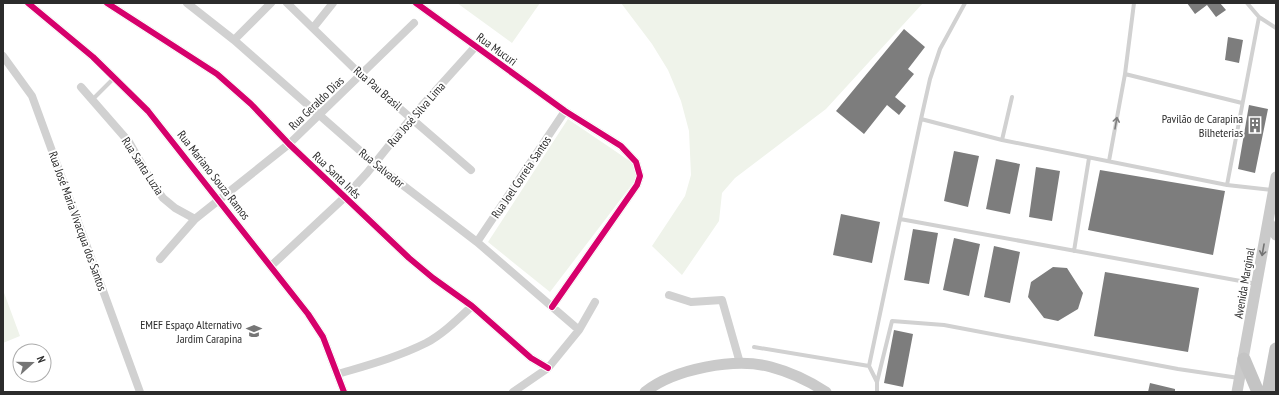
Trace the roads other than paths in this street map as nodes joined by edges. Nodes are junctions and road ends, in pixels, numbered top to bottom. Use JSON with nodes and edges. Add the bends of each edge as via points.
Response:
{"nodes":[{"id":1,"x":28,"y":3,"type":"edge"},
{"id":2,"x":107,"y":3,"type":"edge"},
{"id":3,"x":187,"y":3,"type":"edge"},
{"id":4,"x":271,"y":3,"type":"edge"},
{"id":5,"x":287,"y":3,"type":"edge"},
{"id":6,"x":333,"y":3,"type":"edge"},
{"id":7,"x":416,"y":3,"type":"edge"},
{"id":8,"x":965,"y":3,"type":"edge"},
{"id":9,"x":1134,"y":3,"type":"edge"},
{"id":10,"x":1247,"y":3,"type":"edge"},
{"id":11,"x":1259,"y":18,"type":"junction"},
{"id":12,"x":414,"y":23,"type":"dead end"},
{"id":13,"x":313,"y":28,"type":"junction"},
{"id":14,"x":1276,"y":28,"type":"edge"},
{"id":15,"x":234,"y":40,"type":"junction"},
{"id":16,"x":475,"y":47,"type":"junction"},
{"id":17,"x":3,"y":56,"type":"edge"},
{"id":18,"x":1125,"y":74,"type":"junction"},
{"id":19,"x":361,"y":75,"type":"junction"},
{"id":20,"x":114,"y":78,"type":"junction"},
{"id":21,"x":81,"y":88,"type":"dead end"},
{"id":22,"x":1012,"y":97,"type":"dead end"},
{"id":23,"x":92,"y":100,"type":"junction"},
{"id":24,"x":1242,"y":103,"type":"junction"},
{"id":25,"x":565,"y":111,"type":"junction"},
{"id":26,"x":320,"y":114,"type":"junction"},
{"id":27,"x":411,"y":118,"type":"junction"},
{"id":28,"x":921,"y":119,"type":"junction"},
{"id":29,"x":1002,"y":140,"type":"junction"},
{"id":30,"x":290,"y":144,"type":"junction"},
{"id":31,"x":1089,"y":158,"type":"junction"},
{"id":32,"x":1109,"y":161,"type":"junction"},
{"id":33,"x":374,"y":163,"type":"junction"},
{"id":34,"x":471,"y":170,"type":"dead end"},
{"id":35,"x":1276,"y":177,"type":"edge"},
{"id":36,"x":1227,"y":185,"type":"junction"},
{"id":37,"x":1274,"y":190,"type":"junction"},
{"id":38,"x":345,"y":197,"type":"junction"},
{"id":39,"x":220,"y":200,"type":"junction"},
{"id":40,"x":195,"y":219,"type":"junction"},
{"id":41,"x":900,"y":219,"type":"junction"},
{"id":42,"x":1268,"y":221,"type":"junction"},
{"id":43,"x":1276,"y":235,"type":"edge"},
{"id":44,"x":477,"y":242,"type":"junction"},
{"id":45,"x":1074,"y":251,"type":"junction"},
{"id":46,"x":160,"y":259,"type":"dead end"},
{"id":47,"x":270,"y":266,"type":"junction"},
{"id":48,"x":1257,"y":284,"type":"junction"},
{"id":49,"x":669,"y":295,"type":"dead end"},
{"id":50,"x":595,"y":302,"type":"dead end"},
{"id":51,"x":472,"y":306,"type":"junction"},
{"id":52,"x":552,"y":307,"type":"junction"},
{"id":53,"x":579,"y":330,"type":"junction"},
{"id":54,"x":754,"y":348,"type":"dead end"},
{"id":55,"x":1276,"y":349,"type":"edge"},
{"id":56,"x":1244,"y":359,"type":"junction"},
{"id":57,"x":740,"y":363,"type":"junction"},
{"id":58,"x":869,"y":366,"type":"junction"},
{"id":59,"x":548,"y":368,"type":"junction"},
{"id":60,"x":338,"y":374,"type":"junction"},
{"id":61,"x":1239,"y":378,"type":"junction"},
{"id":62,"x":878,"y":382,"type":"junction"},
{"id":63,"x":140,"y":392,"type":"edge"},
{"id":64,"x":344,"y":392,"type":"edge"},
{"id":65,"x":513,"y":392,"type":"edge"},
{"id":66,"x":644,"y":392,"type":"edge"},
{"id":67,"x":826,"y":392,"type":"edge"},
{"id":68,"x":877,"y":392,"type":"edge"},
{"id":69,"x":1237,"y":392,"type":"edge"},
{"id":70,"x":1258,"y":392,"type":"edge"},
{"id":71,"x":1268,"y":392,"type":"edge"}],
"edges":[{"from":1,"to":20,"type":"street","name":"Rua Mariano Souza Ramos"},
{"from":2,"to":30,"type":"street","name":"Rua Santa Inês","via":[[217,74],[252,104]]},
{"from":3,"to":15,"type":"street","name":"Rua Salvador"},
{"from":4,"to":15,"type":"street"},
{"from":5,"to":13,"type":"street","name":"Rua Pau Brasil"},
{"from":6,"to":13,"type":"street"},
{"from":7,"to":16,"type":"street","name":"Rua Mucuri"},
{"from":8,"to":28,"type":"lane","via":[[940,49]]},
{"from":9,"to":18,"type":"lane"},
{"from":10,"to":11,"type":"lane"},
{"from":11,"to":14,"type":"lane"},
{"from":11,"to":24,"type":"lane"},
{"from":12,"to":19,"type":"street","name":"Rua Geraldo Dias"},
{"from":13,"to":19,"type":"street","name":"Rua Pau Brasil"},
{"from":15,"to":26,"type":"street","name":"Rua Salvador"},
{"from":16,"to":25,"type":"street","name":"Rua Mucuri"},
{"from":16,"to":27,"type":"street","name":"Rua José Silva Lima"},
{"from":17,"to":63,"type":"street","name":"Rua José Maria Vivacqua dos Santos","via":[[32,96]]},
{"from":18,"to":24,"type":"lane"},
{"from":32,"to":18,"type":"lane","one_way":true},
{"from":19,"to":26,"type":"street","name":"Rua Geraldo Dias"},
{"from":19,"to":27,"type":"street","name":"Rua Pau Brasil"},
{"from":20,"to":23,"type":"lane"},
{"from":20,"to":39,"type":"street","name":"Rua Mariano Souza Ramos","via":[[148,111]]},
{"from":21,"to":23,"type":"street","name":"Rua Santa Luzia"},
{"from":22,"to":29,"type":"lane"},
{"from":23,"to":40,"type":"street","name":"Rua Santa Luzia","via":[[129,142],[163,198]]},
{"from":24,"to":36,"type":"lane"},
{"from":25,"to":44,"type":"street","name":"Rua Joel Correia Santos"},
{"from":25,"to":52,"type":"street","name":"Rua Mucuri","via":[[621,146],[636,162],[640,176],[637,185]]},
{"from":26,"to":30,"type":"street","name":"Rua Geraldo Dias"},
{"from":26,"to":33,"type":"street","name":"Rua Salvador"},
{"from":27,"to":33,"type":"street","name":"Rua José Silva Lima"},
{"from":27,"to":34,"type":"street","name":"Rua Pau Brasil"},
{"from":28,"to":29,"type":"lane"},
{"from":28,"to":41,"type":"lane"},
{"from":29,"to":31,"type":"lane"},
{"from":30,"to":38,"type":"street","name":"Rua Santa Inês"},
{"from":30,"to":39,"type":"street","name":"Rua Geraldo Dias"},
{"from":31,"to":32,"type":"lane"},
{"from":31,"to":45,"type":"lane"},
{"from":32,"to":36,"type":"lane"},
{"from":33,"to":38,"type":"street","name":"Rua José Silva Lima"},
{"from":33,"to":44,"type":"street","name":"Rua Salvador"},
{"from":35,"to":37,"type":"street","name":"Avenida Marginal"},
{"from":36,"to":37,"type":"lane"},
{"from":37,"to":42,"type":"street","name":"Avenida Marginal"},
{"from":38,"to":47,"type":"street","name":"Rua José Silva Lima"},
{"from":38,"to":51,"type":"street","name":"Rua Santa Inês","via":[[409,258]]},
{"from":39,"to":40,"type":"street","name":"Rua Geraldo Dias"},
{"from":39,"to":47,"type":"street","name":"Rua Mariano Souza Ramos"},
{"from":40,"to":46,"type":"street","name":"Rua Geraldo Dias"},
{"from":41,"to":45,"type":"lane"},
{"from":41,"to":58,"type":"lane"},
{"from":42,"to":43,"type":"street"},
{"from":42,"to":48,"type":"street","name":"Avenida Marginal","one_way":true},
{"from":44,"to":52,"type":"street","name":"Rua Salvador"},
{"from":45,"to":48,"type":"lane"},
{"from":47,"to":60,"type":"street","name":"Rua Mariano Souza Ramos","via":[[323,337]]},
{"from":48,"to":56,"type":"street","name":"Avenida Marginal"},
{"from":49,"to":57,"type":"street","via":[[691,302],[722,300]]},
{"from":50,"to":53,"type":"street"},
{"from":51,"to":59,"type":"street","name":"Rua Santa Inês","via":[[531,358]]},
{"from":51,"to":60,"type":"street","via":[[444,331],[427,342]]},
{"from":52,"to":53,"type":"street","name":"Rua Salvador"},
{"from":53,"to":59,"type":"street"},
{"from":54,"to":58,"type":"lane"},
{"from":55,"to":71,"type":"main road"},
{"from":56,"to":61,"type":"street","name":"Avenida Marginal"},
{"from":56,"to":70,"type":"main road"},
{"from":57,"to":66,"type":"street","via":[[702,368],[671,377]]},
{"from":57,"to":67,"type":"street","via":[[770,366],[808,380]]},
{"from":58,"to":62,"type":"lane"},
{"from":59,"to":65,"type":"street"},
{"from":60,"to":64,"type":"street","name":"Rua Mariano Souza Ramos"},
{"from":61,"to":62,"type":"lane","via":[[944,325],[892,321]]},
{"from":61,"to":69,"type":"street","name":"Avenida Marginal"},
{"from":62,"to":68,"type":"lane"}]}
